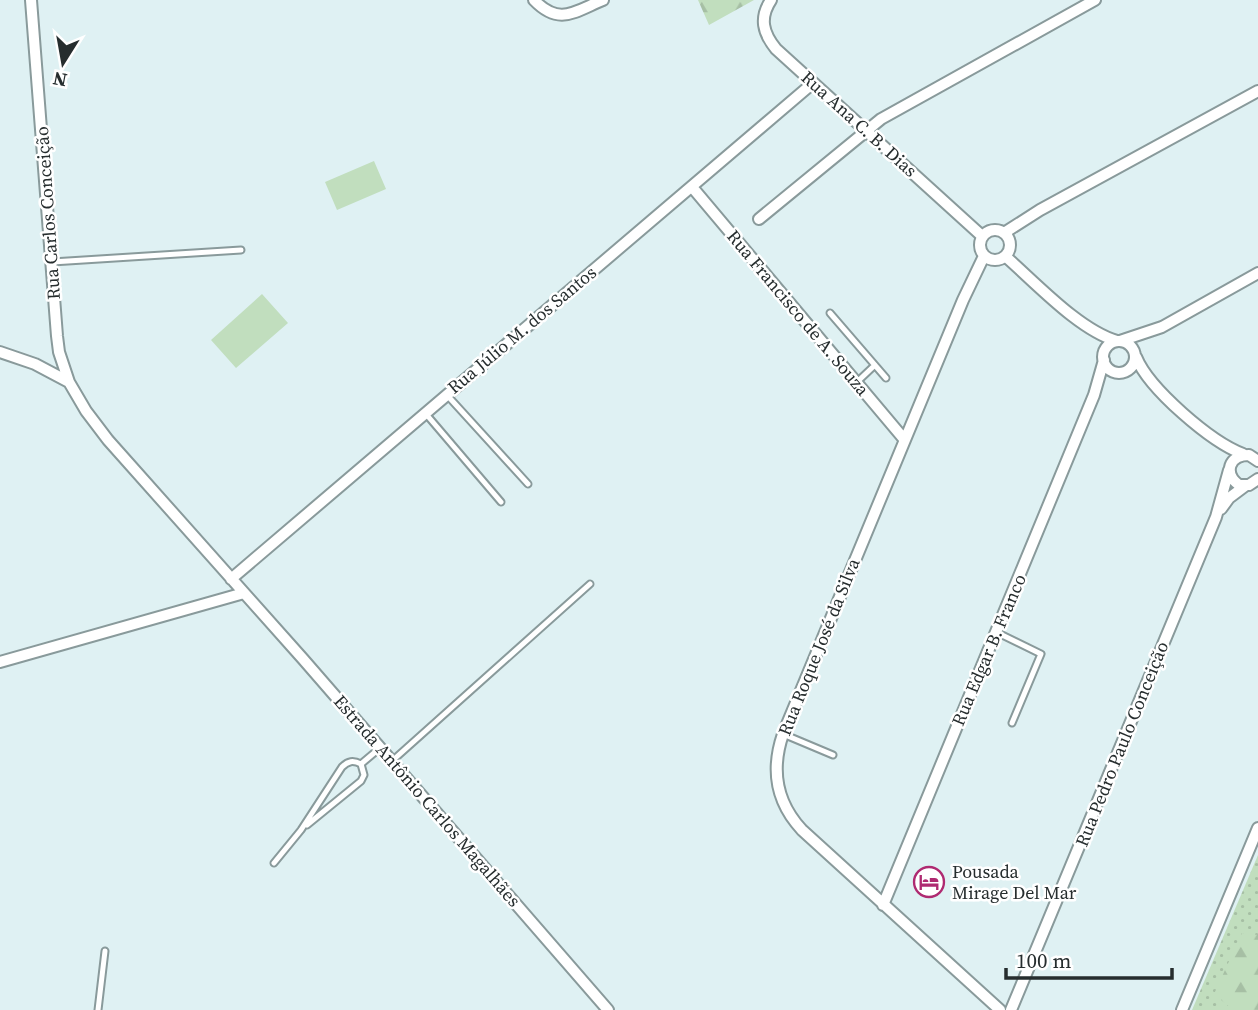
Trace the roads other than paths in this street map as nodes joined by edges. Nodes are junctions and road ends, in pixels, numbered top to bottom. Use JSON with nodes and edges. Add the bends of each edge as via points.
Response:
{"nodes":[{"id":1,"x":32,"y":0,"type":"edge"},
{"id":2,"x":534,"y":0,"type":"edge"},
{"id":3,"x":603,"y":0,"type":"edge"},
{"id":4,"x":771,"y":0,"type":"edge"},
{"id":5,"x":1095,"y":0,"type":"edge"},
{"id":6,"x":813,"y":83,"type":"junction"},
{"id":7,"x":1258,"y":91,"type":"edge"},
{"id":8,"x":866,"y":130,"type":"junction"},
{"id":9,"x":692,"y":187,"type":"junction"},
{"id":10,"x":759,"y":219,"type":"dead end"},
{"id":11,"x":1004,"y":233,"type":"junction"},
{"id":12,"x":982,"y":236,"type":"junction"},
{"id":13,"x":241,"y":250,"type":"dead end"},
{"id":14,"x":984,"y":256,"type":"junction"},
{"id":15,"x":1005,"y":256,"type":"junction"},
{"id":16,"x":51,"y":262,"type":"junction"},
{"id":17,"x":1258,"y":273,"type":"edge"},
{"id":18,"x":830,"y":313,"type":"dead end"},
{"id":19,"x":1079,"y":320,"type":"junction"},
{"id":20,"x":1118,"y":341,"type":"junction"},
{"id":21,"x":0,"y":352,"type":"edge"},
{"id":22,"x":59,"y":352,"type":"junction"},
{"id":23,"x":1136,"y":356,"type":"junction"},
{"id":24,"x":1103,"y":359,"type":"junction"},
{"id":25,"x":35,"y":364,"type":"junction"},
{"id":26,"x":875,"y":365,"type":"junction"},
{"id":27,"x":1121,"y":373,"type":"junction"},
{"id":28,"x":886,"y":378,"type":"dead end"},
{"id":29,"x":69,"y":382,"type":"junction"},
{"id":30,"x":856,"y":382,"type":"junction"},
{"id":31,"x":446,"y":394,"type":"junction"},
{"id":32,"x":1163,"y":394,"type":"junction"},
{"id":33,"x":1094,"y":395,"type":"junction"},
{"id":34,"x":425,"y":412,"type":"junction"},
{"id":35,"x":1200,"y":426,"type":"junction"},
{"id":36,"x":904,"y":439,"type":"junction"},
{"id":37,"x":1243,"y":454,"type":"junction"},
{"id":38,"x":1258,"y":461,"type":"edge"},
{"id":39,"x":1229,"y":469,"type":"junction"},
{"id":40,"x":1257,"y":481,"type":"edge"},
{"id":41,"x":528,"y":484,"type":"dead end"},
{"id":42,"x":1245,"y":486,"type":"junction"},
{"id":43,"x":501,"y":502,"type":"dead end"},
{"id":44,"x":1216,"y":517,"type":"junction"},
{"id":45,"x":231,"y":579,"type":"junction"},
{"id":46,"x":590,"y":584,"type":"dead end"},
{"id":47,"x":244,"y":593,"type":"junction"},
{"id":48,"x":996,"y":632,"type":"junction"},
{"id":49,"x":0,"y":662,"type":"edge"},
{"id":50,"x":1012,"y":723,"type":"dead end"},
{"id":51,"x":783,"y":734,"type":"junction"},
{"id":52,"x":380,"y":748,"type":"junction"},
{"id":53,"x":833,"y":755,"type":"dead end"},
{"id":54,"x":391,"y":761,"type":"junction"},
{"id":55,"x":361,"y":764,"type":"junction"},
{"id":56,"x":1258,"y":828,"type":"edge"},
{"id":57,"x":300,"y":830,"type":"junction"},
{"id":58,"x":274,"y":863,"type":"dead end"},
{"id":59,"x":883,"y":905,"type":"junction"},
{"id":60,"x":104,"y":951,"type":"dead end"},
{"id":61,"x":98,"y":1010,"type":"edge"},
{"id":62,"x":608,"y":1010,"type":"edge"},
{"id":63,"x":1000,"y":1010,"type":"edge"},
{"id":64,"x":1011,"y":1010,"type":"edge"},
{"id":65,"x":1182,"y":1010,"type":"edge"}],
"edges":[{"from":1,"to":16,"type":"street","name":"Rua Carlos Conceição"},
{"from":2,"to":3,"type":"street","via":[[559,16]]},
{"from":4,"to":6,"type":"street","name":"Rua Ana C. B. Dias","via":[[763,19],[768,39]]},
{"from":5,"to":8,"type":"street"},
{"from":6,"to":8,"type":"street","name":"Rua Ana C. B. Dias"},
{"from":6,"to":9,"type":"street","name":"Rua Júlio M. dos Santos"},
{"from":7,"to":11,"type":"street"},
{"from":8,"to":10,"type":"street"},
{"from":8,"to":12,"type":"street","name":"Rua Ana C. B. Dias"},
{"from":9,"to":30,"type":"street","name":"Rua Francisco de A. Souza"},
{"from":9,"to":31,"type":"street","name":"Rua Júlio M. dos Santos"},
{"from":11,"to":12,"type":"street","via":[[995,230]]},
{"from":11,"to":15,"type":"street","via":[[1010,247]]},
{"from":12,"to":14,"type":"street"},
{"from":13,"to":16,"type":"lane"},
{"from":14,"to":15,"type":"street","via":[[995,260]]},
{"from":14,"to":36,"type":"street","name":"Rua Roque José da Silva"},
{"from":15,"to":19,"type":"street"},
{"from":16,"to":22,"type":"street","name":"Rua Carlos Conceição"},
{"from":17,"to":20,"type":"street","via":[[1162,327]]},
{"from":18,"to":26,"type":"lane"},
{"from":19,"to":20,"type":"street"},
{"from":19,"to":24,"type":"street"},
{"from":20,"to":23,"type":"street","via":[[1131,346]]},
{"from":20,"to":24,"type":"street","via":[[1106,348]]},
{"from":21,"to":25,"type":"street"},
{"from":22,"to":25,"type":"street"},
{"from":22,"to":29,"type":"street","name":"Rua Carlos Conceição"},
{"from":23,"to":27,"type":"street","via":[[1134,364]]},
{"from":23,"to":32,"type":"street","via":[[1144,374]]},
{"from":24,"to":27,"type":"street","via":[[1109,370]]},
{"from":24,"to":33,"type":"street","name":"Rua Edgar B. Franco"},
{"from":25,"to":29,"type":"street"},
{"from":26,"to":28,"type":"lane"},
{"from":26,"to":30,"type":"lane"},
{"from":27,"to":32,"type":"street","via":[[1140,378]]},
{"from":27,"to":33,"type":"street","name":"Rua Edgar B. Franco"},
{"from":29,"to":45,"type":"street","via":[[108,440]]},
{"from":30,"to":36,"type":"street","name":"Rua Francisco de A. Souza"},
{"from":31,"to":34,"type":"street","name":"Rua Júlio M. dos Santos"},
{"from":31,"to":41,"type":"lane"},
{"from":32,"to":35,"type":"street"},
{"from":33,"to":48,"type":"street","name":"Rua Edgar B. Franco"},
{"from":34,"to":43,"type":"lane"},
{"from":34,"to":45,"type":"street","name":"Rua Júlio M. dos Santos"},
{"from":35,"to":37,"type":"street"},
{"from":35,"to":39,"type":"street"},
{"from":36,"to":51,"type":"street","name":"Rua Roque José da Silva"},
{"from":37,"to":38,"type":"street"},
{"from":37,"to":39,"type":"street"},
{"from":39,"to":42,"type":"street","via":[[1234,481]]},
{"from":39,"to":44,"type":"street","name":"Rua Pedro Paulo Conceição"},
{"from":40,"to":42,"type":"street"},
{"from":42,"to":44,"type":"street","name":"Rua Pedro Paulo Conceição"},
{"from":44,"to":64,"type":"street","name":"Rua Pedro Paulo Conceição"},
{"from":45,"to":47,"type":"street"},
{"from":46,"to":54,"type":"lane"},
{"from":47,"to":49,"type":"street"},
{"from":47,"to":52,"type":"street","name":"Estrada Antônio Carlos Magalhães"},
{"from":48,"to":50,"type":"lane","via":[[1041,654]]},
{"from":48,"to":59,"type":"street","name":"Rua Edgar B. Franco"},
{"from":51,"to":53,"type":"lane"},
{"from":51,"to":59,"type":"street","name":"Rua Roque José da Silva","via":[[775,769],[790,815]]},
{"from":52,"to":54,"type":"street","name":"Estrada Antônio Carlos Magalhães"},
{"from":52,"to":55,"type":"lane"},
{"from":54,"to":62,"type":"street","name":"Estrada Antônio Carlos Magalhães"},
{"from":55,"to":57,"type":"lane","via":[[361,780]]},
{"from":55,"to":57,"type":"lane","via":[[347,762],[342,767]]},
{"from":56,"to":65,"type":"street"},
{"from":57,"to":58,"type":"lane"},
{"from":59,"to":63,"type":"street","name":"Rua Roque José da Silva"},
{"from":60,"to":61,"type":"lane"}]}
